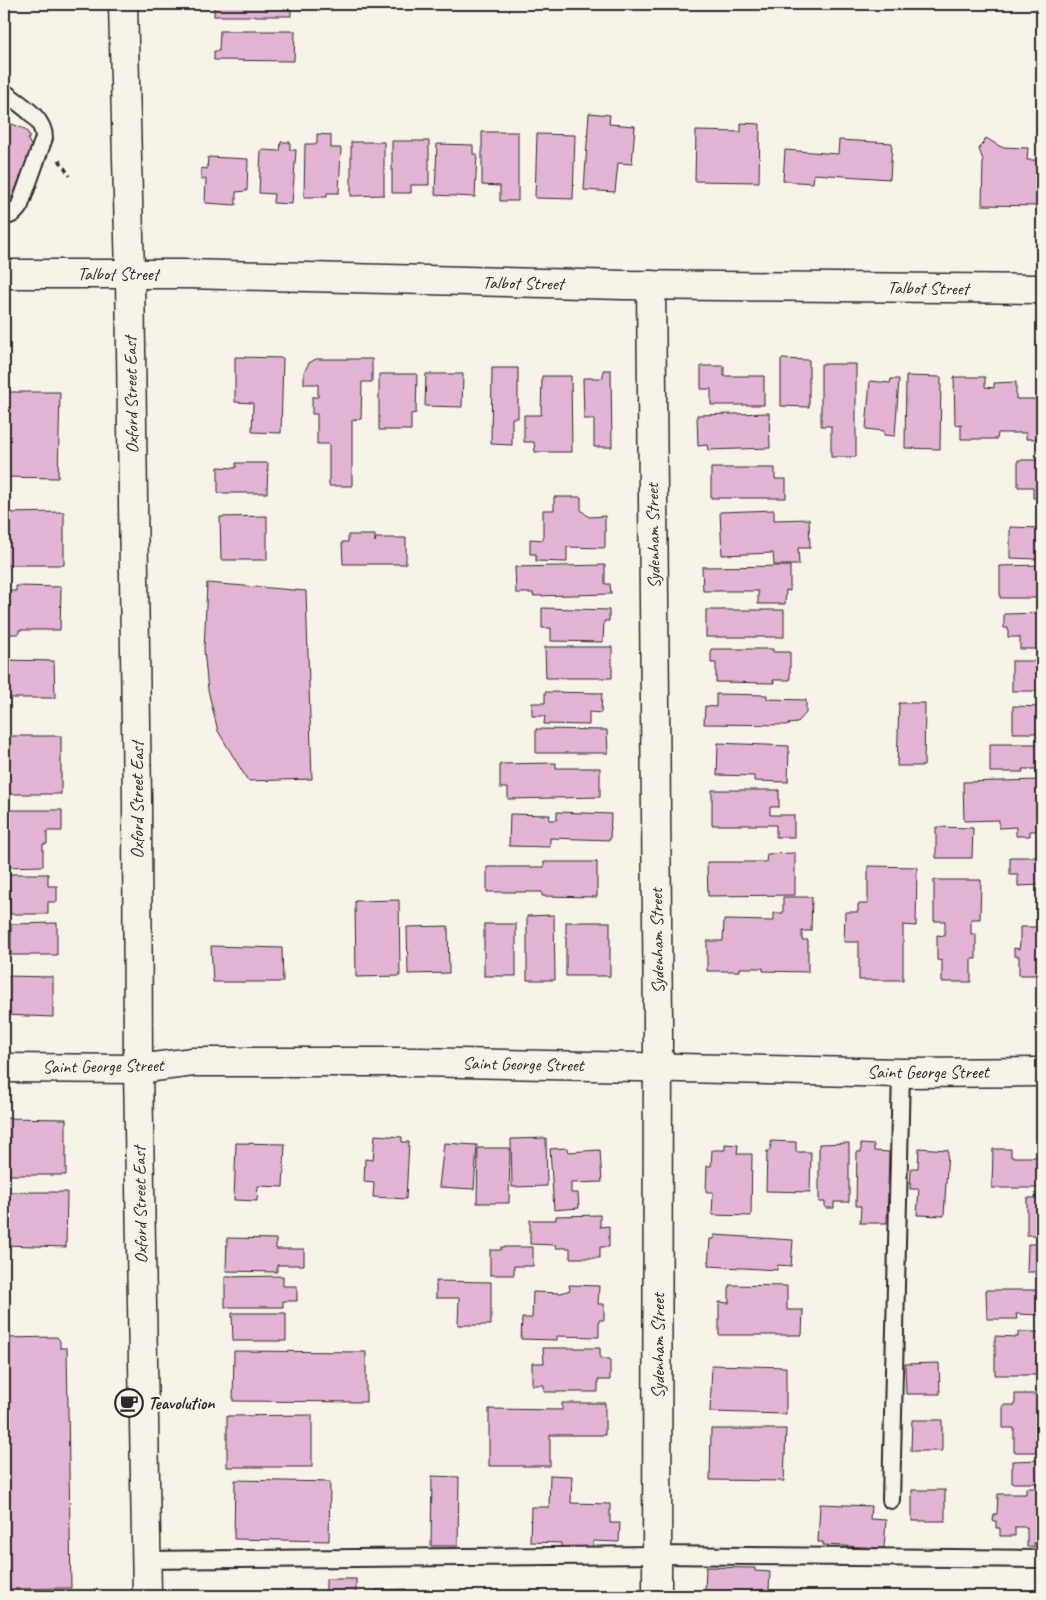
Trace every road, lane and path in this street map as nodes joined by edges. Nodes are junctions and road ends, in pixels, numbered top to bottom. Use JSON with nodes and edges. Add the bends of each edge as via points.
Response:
{"nodes":[{"id":1,"x":123,"y":4,"type":"edge"},
{"id":2,"x":4,"y":92,"type":"edge"},
{"id":3,"x":4,"y":216,"type":"edge"},
{"id":4,"x":4,"y":274,"type":"edge"},
{"id":5,"x":130,"y":274,"type":"junction"},
{"id":6,"x":651,"y":285,"type":"junction"},
{"id":7,"x":1042,"y":289,"type":"edge"},
{"id":8,"x":658,"y":1066,"type":"junction"},
{"id":9,"x":4,"y":1068,"type":"edge"},
{"id":10,"x":138,"y":1069,"type":"junction"},
{"id":11,"x":1042,"y":1072,"type":"edge"},
{"id":12,"x":901,"y":1074,"type":"junction"},
{"id":13,"x":891,"y":1500,"type":"dead end"},
{"id":14,"x":657,"y":1555,"type":"junction"},
{"id":15,"x":1042,"y":1559,"type":"edge"},
{"id":16,"x":146,"y":1560,"type":"junction"},
{"id":17,"x":146,"y":1596,"type":"edge"},
{"id":18,"x":658,"y":1596,"type":"edge"}],
"edges":[{"from":1,"to":5,"type":"street","name":"Oxford Street East"},
{"from":2,"to":3,"type":"lane","via":[[42,125],[44,138],[20,205],[9,216]]},
{"from":4,"to":5,"type":"street","name":"Talbot Street"},
{"from":5,"to":6,"type":"street","name":"Talbot Street"},
{"from":5,"to":10,"type":"street","name":"Oxford Street East","via":[[138,810]]},
{"from":6,"to":7,"type":"street","name":"Talbot Street"},
{"from":6,"to":8,"type":"street","name":"Sydenham Street"},
{"from":8,"to":10,"type":"street","name":"Saint George Street","via":[[193,1062]]},
{"from":8,"to":12,"type":"street","name":"Saint George Street"},
{"from":8,"to":14,"type":"street","name":"Sydenham Street"},
{"from":9,"to":10,"type":"street","name":"Saint George Street"},
{"from":10,"to":16,"type":"street","name":"Oxford Street East"},
{"from":11,"to":12,"type":"street","name":"Saint George Street"},
{"from":12,"to":13,"type":"lane"},
{"from":14,"to":15,"type":"lane"},
{"from":14,"to":16,"type":"lane"},
{"from":14,"to":18,"type":"street","name":"Sydenham Street"},
{"from":16,"to":17,"type":"street","name":"Oxford Street East"}]}
